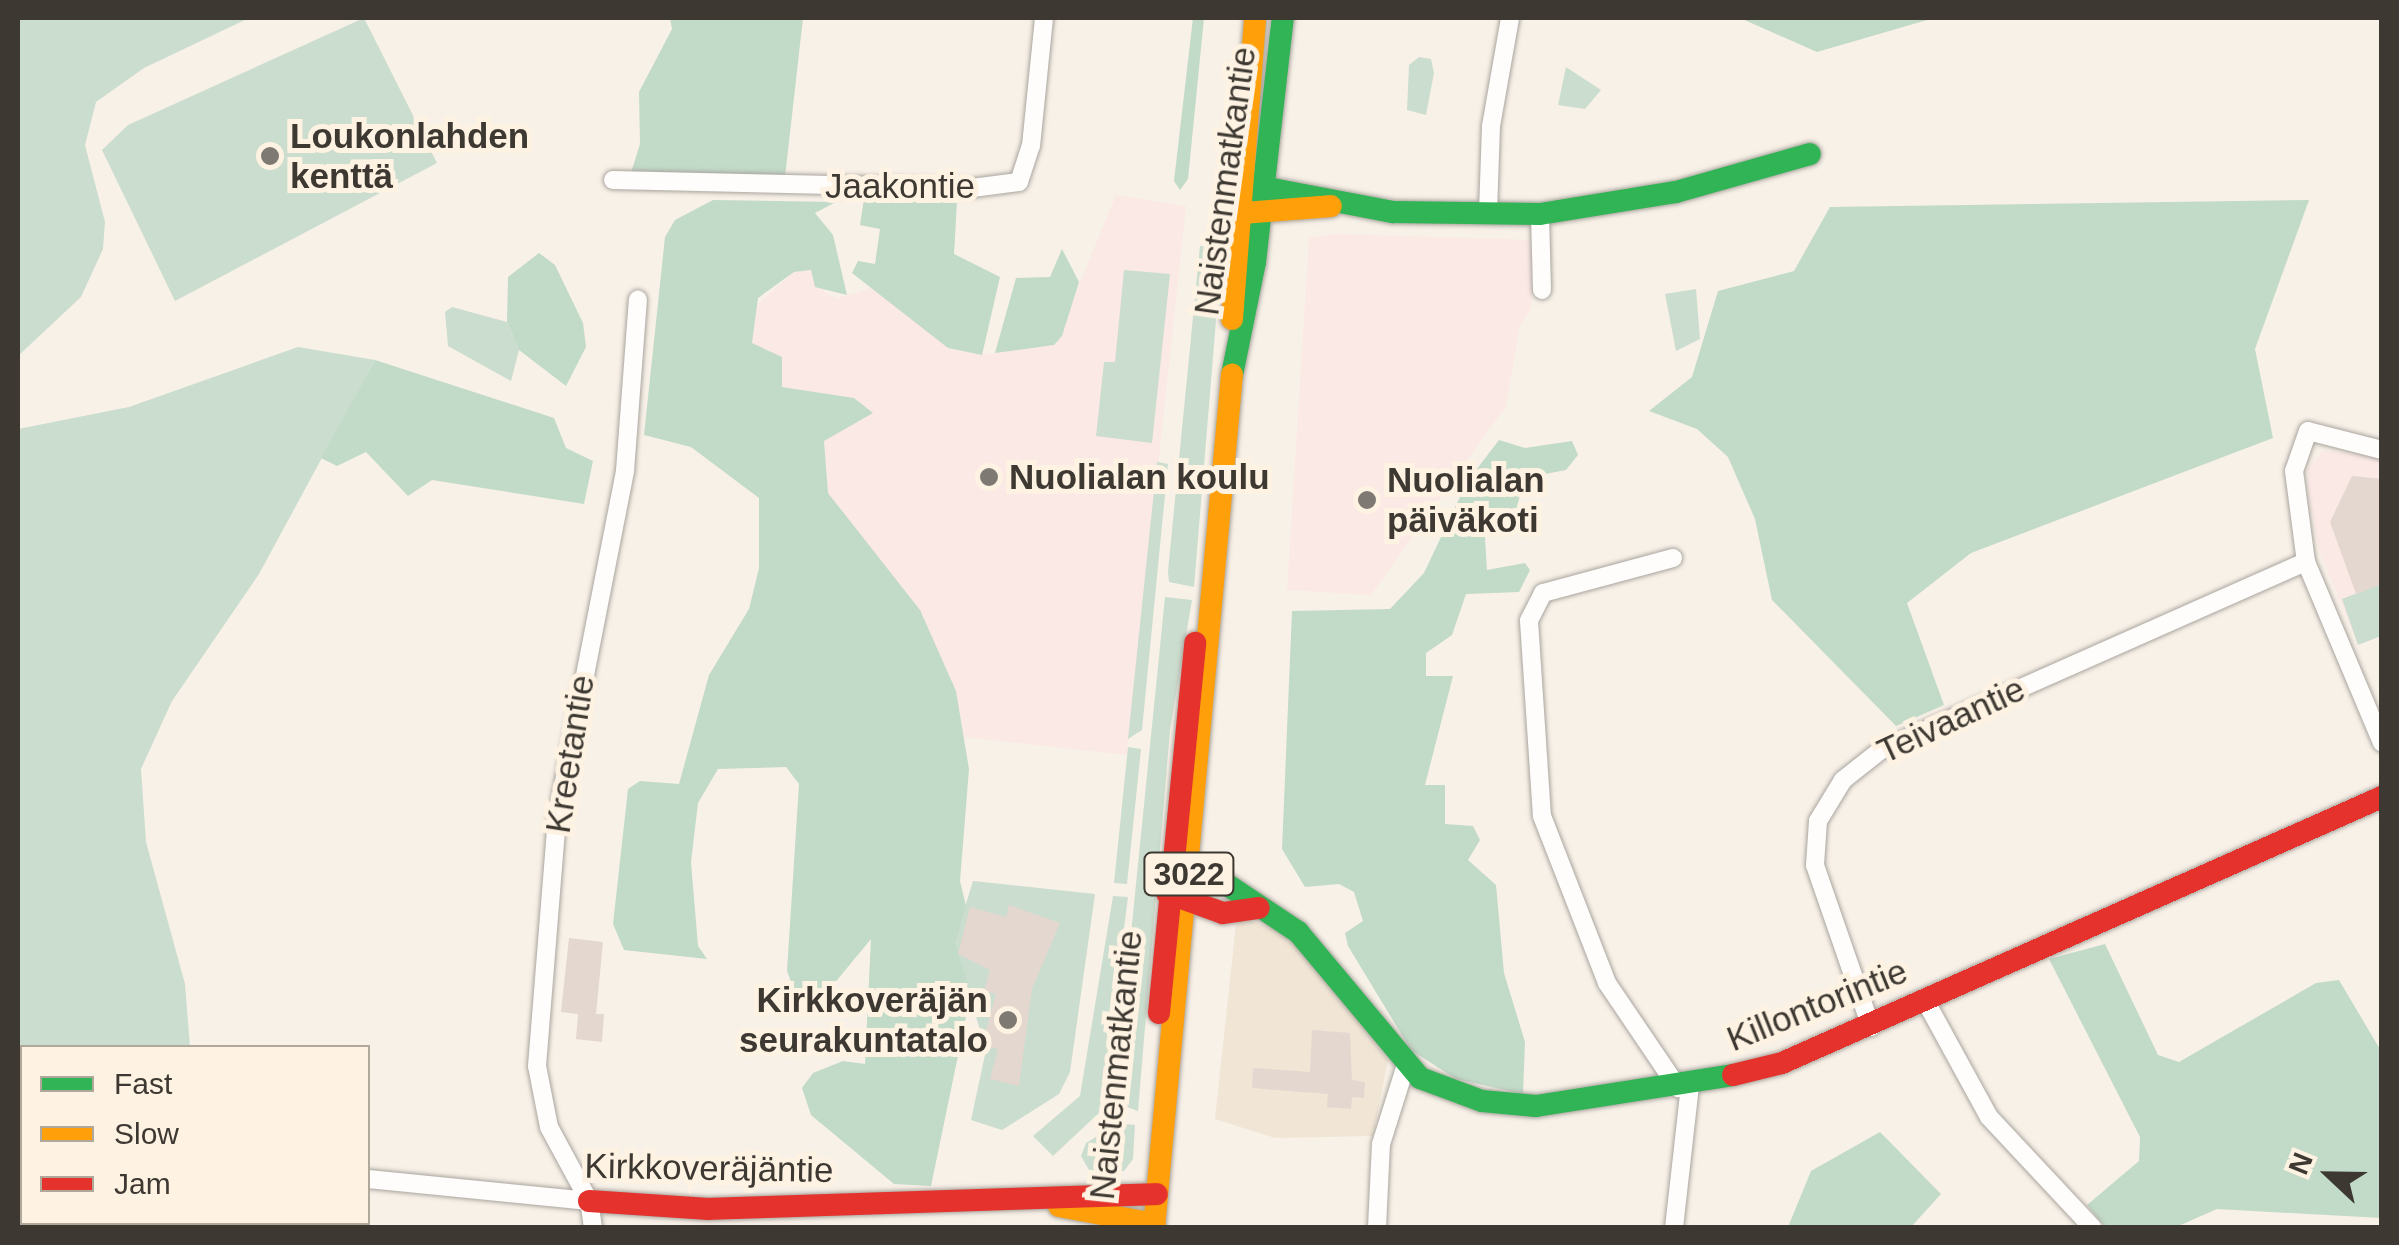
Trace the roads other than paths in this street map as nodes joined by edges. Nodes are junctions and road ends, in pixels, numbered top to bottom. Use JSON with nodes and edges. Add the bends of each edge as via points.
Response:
{"nodes":[{"id":1,"x":1044,"y":18,"type":"edge"},
{"id":2,"x":1255,"y":18,"type":"edge"},
{"id":3,"x":1283,"y":18,"type":"edge"},
{"id":4,"x":1510,"y":18,"type":"edge"},
{"id":5,"x":1810,"y":154,"type":"dead end"},
{"id":6,"x":613,"y":180,"type":"dead end"},
{"id":7,"x":1237,"y":184,"type":"junction"},
{"id":8,"x":1263,"y":186,"type":"junction"},
{"id":9,"x":1332,"y":206,"type":"junction"},
{"id":10,"x":1235,"y":212,"type":"junction"},
{"id":11,"x":1488,"y":212,"type":"junction"},
{"id":12,"x":1260,"y":214,"type":"junction"},
{"id":13,"x":1540,"y":214,"type":"junction"},
{"id":14,"x":1542,"y":290,"type":"dead end"},
{"id":15,"x":638,"y":299,"type":"dead end"},
{"id":16,"x":1234,"y":355,"type":"junction"},
{"id":17,"x":2382,"y":450,"type":"edge"},
{"id":18,"x":1673,"y":558,"type":"dead end"},
{"id":19,"x":2306,"y":562,"type":"junction"},
{"id":20,"x":2382,"y":743,"type":"edge"},
{"id":21,"x":2382,"y":797,"type":"edge"},
{"id":22,"x":1178,"y":888,"type":"junction"},
{"id":23,"x":1925,"y":1000,"type":"junction"},
{"id":24,"x":1870,"y":1027,"type":"junction"},
{"id":25,"x":1405,"y":1068,"type":"junction"},
{"id":26,"x":1684,"y":1087,"type":"junction"},
{"id":27,"x":370,"y":1179,"type":"edge"},
{"id":28,"x":1148,"y":1193,"type":"junction"},
{"id":29,"x":589,"y":1201,"type":"junction"},
{"id":30,"x":1049,"y":1204,"type":"junction"},
{"id":31,"x":1145,"y":1225,"type":"edge"},
{"id":32,"x":594,"y":1228,"type":"edge"},
{"id":33,"x":1377,"y":1228,"type":"edge"},
{"id":34,"x":1674,"y":1228,"type":"edge"},
{"id":35,"x":2093,"y":1228,"type":"edge"}],
"edges":[{"from":1,"to":6,"type":"street","name":"Jaakontie","via":[[1031,146],[1018,182],[972,188]]},
{"from":2,"to":7,"type":"street","name":"Naistenmatkantie","number":"3022"},
{"from":3,"to":8,"type":"street","name":"Naistenmatkantie","number":"3022"},
{"from":4,"to":11,"type":"street","via":[[1491,126]]},
{"from":5,"to":13,"type":"street","via":[[1676,192]]},
{"from":7,"to":8,"type":"street"},
{"from":7,"to":10,"type":"street","name":"Naistenmatkantie","number":"3022"},
{"from":8,"to":9,"type":"street"},
{"from":8,"to":12,"type":"street","name":"Naistenmatkantie","number":"3022"},
{"from":9,"to":11,"type":"street"},
{"from":9,"to":12,"type":"street"},
{"from":10,"to":12,"type":"street"},
{"from":10,"to":16,"type":"street","name":"Naistenmatkantie","number":"3022"},
{"from":11,"to":13,"type":"street"},
{"from":12,"to":16,"type":"street","name":"Naistenmatkantie","number":"3022"},
{"from":13,"to":14,"type":"street"},
{"from":15,"to":29,"type":"street","name":"Kreetantie","via":[[625,471],[557,818],[537,1066],[549,1127]]},
{"from":16,"to":22,"type":"street","name":"Naistenmatkantie","number":"3022"},
{"from":17,"to":19,"type":"street","via":[[2308,431],[2294,471]]},
{"from":18,"to":26,"type":"street","via":[[1543,593],[1528,621],[1542,816],[1607,983]]},
{"from":19,"to":20,"type":"street"},
{"from":19,"to":24,"type":"street","name":"Teivaantie","via":[[1880,750],[1844,780],[1818,821],[1814,865]]},
{"from":21,"to":23,"type":"street","name":"Killontorintie"},
{"from":22,"to":25,"type":"street","via":[[1223,913],[1259,908],[1322,954]]},
{"from":22,"to":28,"type":"street","name":"Naistenmatkantie","number":"3022"},
{"from":23,"to":24,"type":"street","name":"Killontorintie"},
{"from":23,"to":35,"type":"street","via":[[1980,1105]]},
{"from":24,"to":26,"type":"street","name":"Killontorintie","via":[[1782,1063]]},
{"from":25,"to":26,"type":"street","name":"Killontorintie","via":[[1514,1107]]},
{"from":25,"to":33,"type":"street","via":[[1381,1144]]},
{"from":26,"to":34,"type":"street"},
{"from":27,"to":29,"type":"street","name":"Kirkkoveräjäntie"},
{"from":28,"to":30,"type":"street","name":"Kirkkoveräjäntie"},
{"from":28,"to":31,"type":"street","name":"Naistenmatkantie","number":"3022"},
{"from":29,"to":30,"type":"street","name":"Kirkkoveräjäntie","via":[[709,1209]]},
{"from":29,"to":32,"type":"street","name":"Kreetantie"},
{"from":30,"to":31,"type":"street","name":"Kirkkoveräjäntie"}]}
